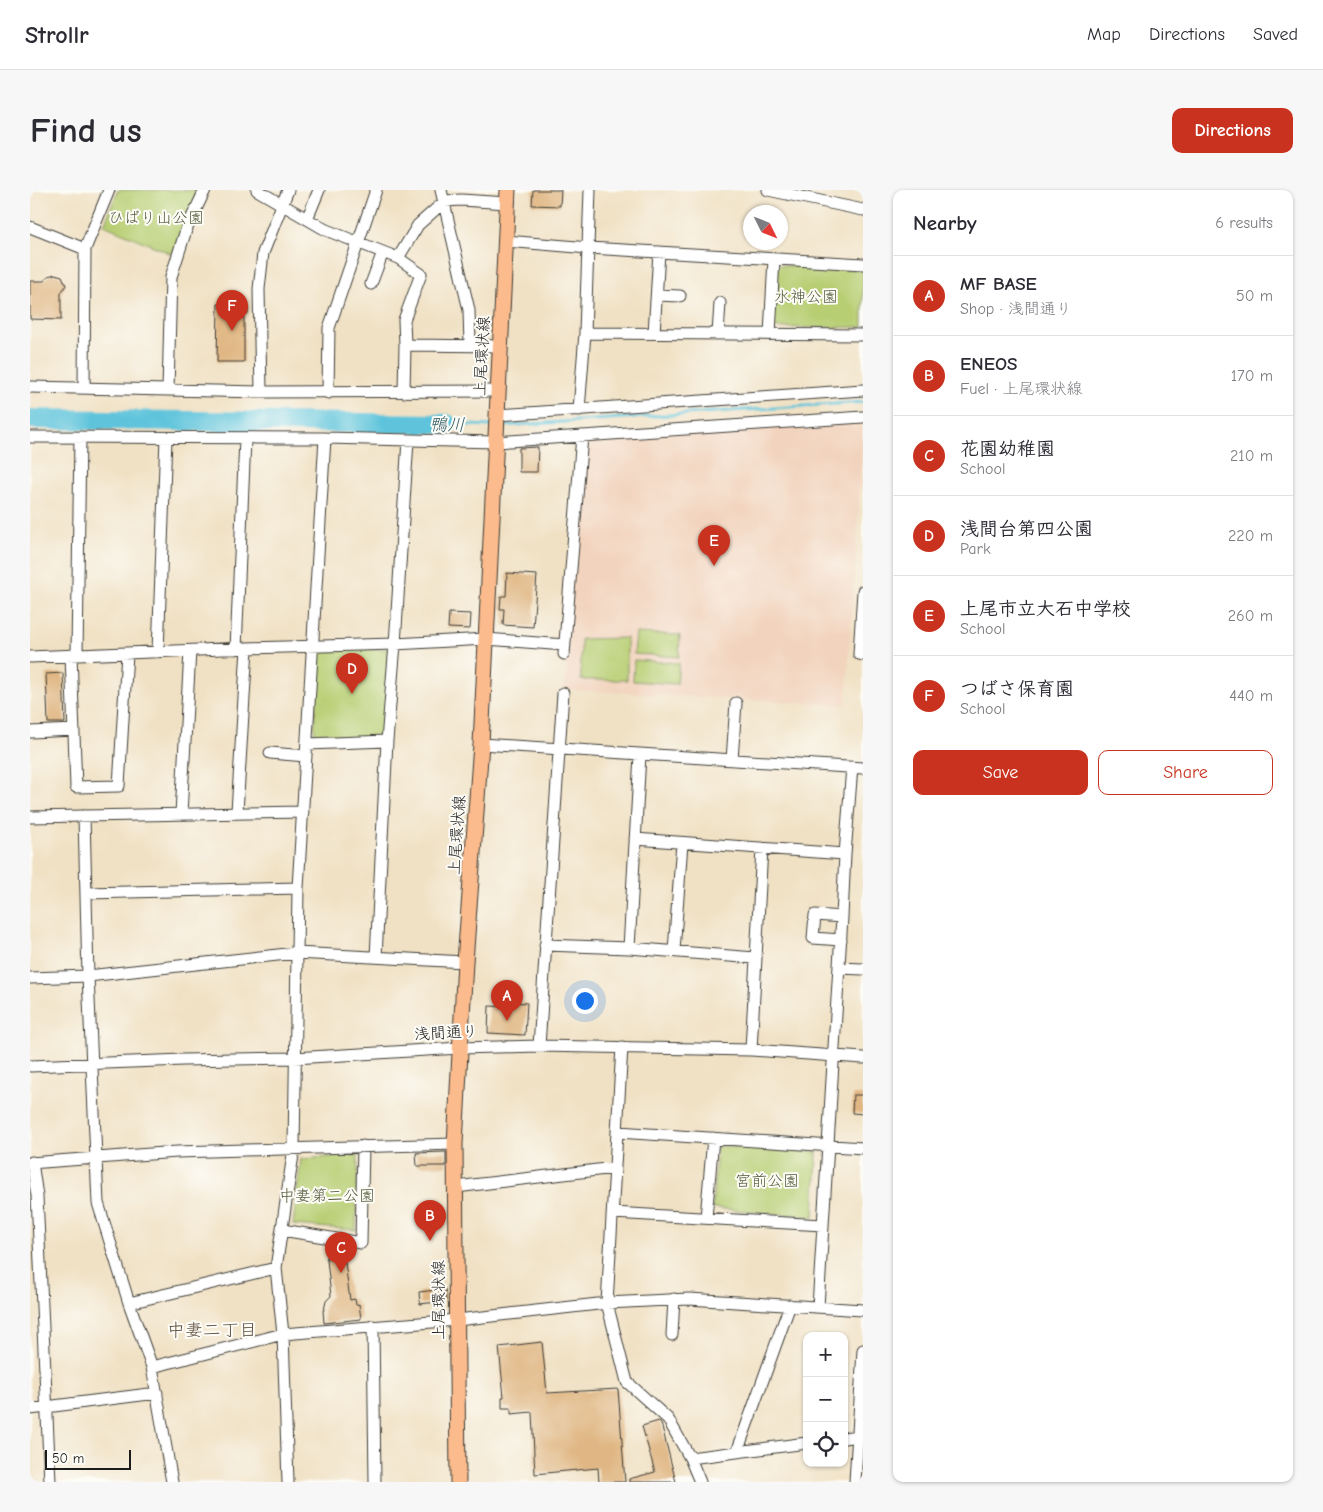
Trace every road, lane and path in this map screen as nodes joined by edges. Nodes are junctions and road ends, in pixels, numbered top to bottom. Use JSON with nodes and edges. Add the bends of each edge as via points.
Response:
{"nodes":[{"id":1,"x":109,"y":190,"type":"edge"},
{"id":2,"x":205,"y":190,"type":"edge"},
{"id":3,"x":257,"y":190,"type":"edge"},
{"id":4,"x":288,"y":190,"type":"edge"},
{"id":5,"x":318,"y":190,"type":"edge"},
{"id":6,"x":376,"y":190,"type":"edge"},
{"id":7,"x":590,"y":190,"type":"edge"},
{"id":8,"x":768,"y":190,"type":"edge"},
{"id":9,"x":462,"y":195,"type":"edge"},
{"id":10,"x":443,"y":196,"type":"edge"},
{"id":11,"x":508,"y":197,"type":"edge"},
{"id":12,"x":282,"y":205,"type":"junction"},
{"id":13,"x":863,"y":210,"type":"edge"},
{"id":14,"x":307,"y":219,"type":"junction"},
{"id":15,"x":30,"y":227,"type":"edge"},
{"id":16,"x":506,"y":241,"type":"junction"},
{"id":17,"x":357,"y":242,"type":"junction"},
{"id":18,"x":589,"y":248,"type":"junction"},
{"id":19,"x":85,"y":249,"type":"junction"},
{"id":20,"x":383,"y":252,"type":"junction"},
{"id":21,"x":660,"y":252,"type":"junction"},
{"id":22,"x":398,"y":258,"type":"junction"},
{"id":23,"x":774,"y":259,"type":"junction"},
{"id":24,"x":863,"y":264,"type":"edge"},
{"id":25,"x":371,"y":284,"type":"dead end"},
{"id":26,"x":657,"y":295,"type":"junction"},
{"id":27,"x":680,"y":296,"type":"dead end"},
{"id":28,"x":720,"y":303,"type":"dead end"},
{"id":29,"x":585,"y":333,"type":"junction"},
{"id":30,"x":654,"y":333,"type":"junction"},
{"id":31,"x":718,"y":334,"type":"junction"},
{"id":32,"x":770,"y":334,"type":"junction"},
{"id":33,"x":863,"y":335,"type":"edge"},
{"id":34,"x":406,"y":345,"type":"junction"},
{"id":35,"x":470,"y":345,"type":"junction"},
{"id":36,"x":500,"y":346,"type":"junction"},
{"id":37,"x":30,"y":387,"type":"edge"},
{"id":38,"x":84,"y":388,"type":"junction"},
{"id":39,"x":168,"y":390,"type":"junction"},
{"id":40,"x":863,"y":390,"type":"edge"},
{"id":41,"x":498,"y":391,"type":"junction"},
{"id":42,"x":261,"y":392,"type":"junction"},
{"id":43,"x":404,"y":392,"type":"junction"},
{"id":44,"x":328,"y":393,"type":"junction"},
{"id":45,"x":579,"y":410,"type":"junction"},
{"id":46,"x":497,"y":415,"type":"junction"},
{"id":47,"x":863,"y":417,"type":"edge"},
{"id":48,"x":582,"y":436,"type":"junction"},
{"id":49,"x":30,"y":437,"type":"edge"},
{"id":50,"x":80,"y":437,"type":"junction"},
{"id":51,"x":166,"y":438,"type":"junction"},
{"id":52,"x":325,"y":438,"type":"junction"},
{"id":53,"x":245,"y":439,"type":"junction"},
{"id":54,"x":408,"y":440,"type":"junction"},
{"id":55,"x":496,"y":442,"type":"junction"},
{"id":56,"x":863,"y":591,"type":"edge"},
{"id":57,"x":486,"y":639,"type":"junction"},
{"id":58,"x":396,"y":644,"type":"junction"},
{"id":59,"x":313,"y":647,"type":"junction"},
{"id":60,"x":241,"y":649,"type":"junction"},
{"id":61,"x":190,"y":651,"type":"junction"},
{"id":62,"x":158,"y":652,"type":"junction"},
{"id":63,"x":127,"y":653,"type":"junction"},
{"id":64,"x":863,"y":654,"type":"edge"},
{"id":65,"x":74,"y":655,"type":"junction"},
{"id":66,"x":30,"y":657,"type":"edge"},
{"id":67,"x":562,"y":693,"type":"dead end"},
{"id":68,"x":736,"y":703,"type":"dead end"},
{"id":69,"x":74,"y":730,"type":"junction"},
{"id":70,"x":30,"y":732,"type":"edge"},
{"id":71,"x":388,"y":742,"type":"junction"},
{"id":72,"x":307,"y":744,"type":"junction"},
{"id":73,"x":481,"y":744,"type":"junction"},
{"id":74,"x":559,"y":749,"type":"junction"},
{"id":75,"x":270,"y":753,"type":"dead end"},
{"id":76,"x":640,"y":755,"type":"junction"},
{"id":77,"x":306,"y":756,"type":"junction"},
{"id":78,"x":732,"y":760,"type":"junction"},
{"id":79,"x":857,"y":767,"type":"edge"},
{"id":80,"x":237,"y":812,"type":"junction"},
{"id":81,"x":303,"y":812,"type":"junction"},
{"id":82,"x":181,"y":814,"type":"junction"},
{"id":83,"x":84,"y":816,"type":"junction"},
{"id":84,"x":30,"y":817,"type":"edge"},
{"id":85,"x":635,"y":839,"type":"junction"},
{"id":86,"x":682,"y":843,"type":"junction"},
{"id":87,"x":762,"y":848,"type":"junction"},
{"id":88,"x":845,"y":854,"type":"junction"},
{"id":89,"x":298,"y":888,"type":"junction"},
{"id":90,"x":86,"y":893,"type":"junction"},
{"id":91,"x":842,"y":917,"type":"junction"},
{"id":92,"x":841,"y":940,"type":"junction"},
{"id":93,"x":545,"y":945,"type":"junction"},
{"id":94,"x":629,"y":948,"type":"junction"},
{"id":95,"x":674,"y":952,"type":"junction"},
{"id":96,"x":296,"y":953,"type":"junction"},
{"id":97,"x":376,"y":957,"type":"junction"},
{"id":98,"x":755,"y":958,"type":"junction"},
{"id":99,"x":465,"y":962,"type":"junction"},
{"id":100,"x":839,"y":968,"type":"junction"},
{"id":101,"x":863,"y":969,"type":"edge"},
{"id":102,"x":88,"y":976,"type":"junction"},
{"id":103,"x":30,"y":978,"type":"edge"},
{"id":104,"x":539,"y":1046,"type":"junction"},
{"id":105,"x":460,"y":1048,"type":"junction"},
{"id":106,"x":622,"y":1048,"type":"junction"},
{"id":107,"x":751,"y":1050,"type":"junction"},
{"id":108,"x":834,"y":1056,"type":"junction"},
{"id":109,"x":294,"y":1058,"type":"junction"},
{"id":110,"x":863,"y":1058,"type":"edge"},
{"id":111,"x":92,"y":1064,"type":"junction"},
{"id":112,"x":30,"y":1066,"type":"edge"},
{"id":113,"x":618,"y":1132,"type":"junction"},
{"id":114,"x":713,"y":1138,"type":"junction"},
{"id":115,"x":455,"y":1144,"type":"junction"},
{"id":116,"x":363,"y":1146,"type":"junction"},
{"id":117,"x":828,"y":1146,"type":"junction"},
{"id":118,"x":294,"y":1148,"type":"junction"},
{"id":119,"x":863,"y":1148,"type":"edge"},
{"id":120,"x":95,"y":1157,"type":"junction"},
{"id":121,"x":31,"y":1163,"type":"edge"},
{"id":122,"x":614,"y":1168,"type":"junction"},
{"id":123,"x":456,"y":1187,"type":"junction"},
{"id":124,"x":613,"y":1213,"type":"junction"},
{"id":125,"x":706,"y":1218,"type":"junction"},
{"id":126,"x":823,"y":1225,"type":"junction"},
{"id":127,"x":282,"y":1230,"type":"junction"},
{"id":128,"x":34,"y":1249,"type":"edge"},
{"id":129,"x":276,"y":1268,"type":"junction"},
{"id":130,"x":674,"y":1299,"type":"junction"},
{"id":131,"x":129,"y":1303,"type":"junction"},
{"id":132,"x":607,"y":1303,"type":"junction"},
{"id":133,"x":790,"y":1305,"type":"junction"},
{"id":134,"x":818,"y":1307,"type":"junction"},
{"id":135,"x":863,"y":1310,"type":"edge"},
{"id":136,"x":457,"y":1320,"type":"junction"},
{"id":137,"x":373,"y":1326,"type":"junction"},
{"id":138,"x":283,"y":1334,"type":"junction"},
{"id":139,"x":672,"y":1336,"type":"dead end"},
{"id":140,"x":863,"y":1350,"type":"edge"},
{"id":141,"x":152,"y":1367,"type":"junction"},
{"id":142,"x":157,"y":1393,"type":"junction"},
{"id":143,"x":47,"y":1407,"type":"junction"},
{"id":144,"x":30,"y":1409,"type":"edge"},
{"id":145,"x":858,"y":1436,"type":"junction"},
{"id":146,"x":848,"y":1437,"type":"edge"},
{"id":147,"x":803,"y":1444,"type":"edge"},
{"id":148,"x":737,"y":1452,"type":"junction"},
{"id":149,"x":690,"y":1458,"type":"junction"},
{"id":150,"x":50,"y":1482,"type":"edge"},
{"id":151,"x":172,"y":1482,"type":"edge"},
{"id":152,"x":288,"y":1482,"type":"edge"},
{"id":153,"x":376,"y":1482,"type":"edge"},
{"id":154,"x":458,"y":1482,"type":"edge"},
{"id":155,"x":700,"y":1482,"type":"edge"},
{"id":156,"x":855,"y":1482,"type":"edge"}],
"edges":[{"from":1,"to":19,"type":"street"},
{"from":2,"to":39,"type":"street","via":[[186,230],[171,278]]},
{"from":3,"to":12,"type":"street"},
{"from":4,"to":12,"type":"street"},
{"from":5,"to":14,"type":"street"},
{"from":6,"to":17,"type":"street"},
{"from":7,"to":18,"type":"street"},
{"from":8,"to":13,"type":"street"},
{"from":9,"to":10,"type":"street"},
{"from":9,"to":11,"type":"street"},
{"from":10,"to":22,"type":"street","via":[[418,225]]},
{"from":10,"to":35,"type":"street","via":[[469,310]]},
{"from":11,"to":16,"type":"main road","name":"上尾環状線"},
{"from":12,"to":14,"type":"street"},
{"from":12,"to":42,"type":"street","via":[[263,253],[260,280]]},
{"from":14,"to":17,"type":"street"},
{"from":15,"to":19,"type":"street"},
{"from":16,"to":18,"type":"street"},
{"from":16,"to":36,"type":"main road","name":"上尾環状線"},
{"from":17,"to":20,"type":"street"},
{"from":17,"to":44,"type":"street","via":[[328,328]]},
{"from":18,"to":21,"type":"street"},
{"from":18,"to":29,"type":"street"},
{"from":19,"to":38,"type":"street"},
{"from":20,"to":22,"type":"street"},
{"from":20,"to":25,"type":"street"},
{"from":21,"to":23,"type":"street"},
{"from":21,"to":26,"type":"street"},
{"from":22,"to":34,"type":"street","via":[[421,274],[404,320]]},
{"from":23,"to":24,"type":"street"},
{"from":23,"to":32,"type":"street"},
{"from":26,"to":27,"type":"street"},
{"from":26,"to":30,"type":"street"},
{"from":28,"to":31,"type":"street"},
{"from":29,"to":30,"type":"street"},
{"from":29,"to":45,"type":"street"},
{"from":30,"to":31,"type":"street"},
{"from":31,"to":32,"type":"street"},
{"from":32,"to":33,"type":"street"},
{"from":34,"to":35,"type":"street"},
{"from":34,"to":43,"type":"street"},
{"from":35,"to":36,"type":"street"},
{"from":36,"to":41,"type":"main road","name":"上尾環状線"},
{"from":37,"to":38,"type":"street"},
{"from":38,"to":39,"type":"street"},
{"from":39,"to":42,"type":"street"},
{"from":40,"to":45,"type":"street"},
{"from":41,"to":43,"type":"street"},
{"from":41,"to":46,"type":"main road","name":"上尾環状線"},
{"from":42,"to":44,"type":"street"},
{"from":43,"to":44,"type":"street"},
{"from":45,"to":46,"type":"street"},
{"from":46,"to":55,"type":"main road","name":"上尾環状線"},
{"from":47,"to":48,"type":"street"},
{"from":48,"to":55,"type":"street"},
{"from":48,"to":57,"type":"street","via":[[564,650]]},
{"from":49,"to":50,"type":"street"},
{"from":50,"to":51,"type":"street"},
{"from":50,"to":65,"type":"street"},
{"from":51,"to":53,"type":"street"},
{"from":51,"to":62,"type":"street"},
{"from":52,"to":53,"type":"street"},
{"from":52,"to":54,"type":"street"},
{"from":52,"to":59,"type":"street"},
{"from":53,"to":60,"type":"street"},
{"from":54,"to":55,"type":"street"},
{"from":54,"to":58,"type":"street"},
{"from":55,"to":57,"type":"main road","name":"上尾環状線"},
{"from":56,"to":64,"type":"street","via":[[859,654]]},
{"from":57,"to":58,"type":"street"},
{"from":57,"to":73,"type":"main road","name":"上尾環状線"},
{"from":58,"to":59,"type":"street"},
{"from":58,"to":71,"type":"street"},
{"from":59,"to":60,"type":"street"},
{"from":59,"to":72,"type":"street"},
{"from":60,"to":61,"type":"street"},
{"from":60,"to":80,"type":"street"},
{"from":61,"to":62,"type":"street"},
{"from":61,"to":82,"type":"street"},
{"from":62,"to":63,"type":"street"},
{"from":63,"to":65,"type":"street"},
{"from":63,"to":69,"type":"street","via":[[119,786],[76,787]]},
{"from":65,"to":66,"type":"street"},
{"from":65,"to":69,"type":"street"},
{"from":67,"to":74,"type":"street"},
{"from":68,"to":78,"type":"street"},
{"from":69,"to":70,"type":"street"},
{"from":71,"to":72,"type":"street"},
{"from":71,"to":97,"type":"street"},
{"from":72,"to":77,"type":"street"},
{"from":73,"to":74,"type":"street"},
{"from":73,"to":99,"type":"main road","name":"上尾環状線"},
{"from":74,"to":76,"type":"street"},
{"from":74,"to":93,"type":"street"},
{"from":75,"to":77,"type":"street"},
{"from":76,"to":78,"type":"street"},
{"from":76,"to":85,"type":"street"},
{"from":77,"to":81,"type":"street"},
{"from":78,"to":79,"type":"street"},
{"from":79,"to":88,"type":"street"},
{"from":80,"to":81,"type":"street"},
{"from":80,"to":82,"type":"street"},
{"from":81,"to":89,"type":"street"},
{"from":82,"to":83,"type":"street"},
{"from":83,"to":84,"type":"street"},
{"from":83,"to":90,"type":"street"},
{"from":85,"to":86,"type":"street"},
{"from":85,"to":94,"type":"street"},
{"from":86,"to":87,"type":"street"},
{"from":86,"to":95,"type":"street"},
{"from":87,"to":88,"type":"street"},
{"from":87,"to":98,"type":"street"},
{"from":88,"to":91,"type":"street"},
{"from":89,"to":90,"type":"street"},
{"from":89,"to":96,"type":"street"},
{"from":90,"to":102,"type":"street"},
{"from":91,"to":92,"type":"street"},
{"from":91,"to":92,"type":"street","via":[[814,915],[813,938]]},
{"from":92,"to":100,"type":"street"},
{"from":93,"to":94,"type":"street"},
{"from":93,"to":104,"type":"street"},
{"from":94,"to":95,"type":"street"},
{"from":95,"to":98,"type":"street"},
{"from":96,"to":97,"type":"street"},
{"from":96,"to":102,"type":"street"},
{"from":96,"to":109,"type":"street"},
{"from":97,"to":99,"type":"street"},
{"from":98,"to":107,"type":"street"},
{"from":99,"to":105,"type":"main road","name":"上尾環状線"},
{"from":100,"to":101,"type":"street"},
{"from":100,"to":108,"type":"street"},
{"from":102,"to":103,"type":"street"},
{"from":102,"to":111,"type":"street"},
{"from":104,"to":105,"type":"street","name":"浅間通り"},
{"from":104,"to":106,"type":"street","name":"浅間通り"},
{"from":105,"to":109,"type":"street","name":"浅間通り"},
{"from":105,"to":115,"type":"main road","name":"上尾環状線"},
{"from":106,"to":107,"type":"street","name":"浅間通り"},
{"from":106,"to":113,"type":"street"},
{"from":107,"to":108,"type":"street","name":"浅間通り"},
{"from":108,"to":110,"type":"street","name":"浅間通り"},
{"from":108,"to":117,"type":"street"},
{"from":109,"to":111,"type":"street","name":"浅間通り"},
{"from":109,"to":118,"type":"street"},
{"from":111,"to":112,"type":"street","name":"浅間通り"},
{"from":111,"to":120,"type":"street"},
{"from":113,"to":114,"type":"street"},
{"from":113,"to":122,"type":"street"},
{"from":114,"to":117,"type":"street"},
{"from":114,"to":125,"type":"street"},
{"from":115,"to":116,"type":"street"},
{"from":115,"to":123,"type":"main road","name":"上尾環状線"},
{"from":116,"to":118,"type":"street"},
{"from":116,"to":127,"type":"street","via":[[361,1243]]},
{"from":117,"to":119,"type":"street"},
{"from":117,"to":126,"type":"street"},
{"from":118,"to":120,"type":"street"},
{"from":118,"to":127,"type":"street"},
{"from":120,"to":121,"type":"street"},
{"from":120,"to":131,"type":"street","via":[[98,1203]]},
{"from":121,"to":128,"type":"street","via":[[36,1196]]},
{"from":122,"to":123,"type":"street"},
{"from":122,"to":124,"type":"street"},
{"from":123,"to":136,"type":"main road","name":"上尾環状線"},
{"from":124,"to":125,"type":"street"},
{"from":124,"to":132,"type":"street"},
{"from":125,"to":126,"type":"street"},
{"from":126,"to":134,"type":"street"},
{"from":127,"to":129,"type":"street"},
{"from":128,"to":143,"type":"street"},
{"from":129,"to":131,"type":"street"},
{"from":129,"to":138,"type":"street"},
{"from":130,"to":132,"type":"street"},
{"from":130,"to":133,"type":"street"},
{"from":130,"to":139,"type":"street"},
{"from":131,"to":141,"type":"street"},
{"from":132,"to":136,"type":"street"},
{"from":132,"to":149,"type":"street","via":[[627,1382],[668,1419]]},
{"from":133,"to":134,"type":"street"},
{"from":133,"to":148,"type":"street"},
{"from":134,"to":135,"type":"street"},
{"from":136,"to":137,"type":"street"},
{"from":136,"to":154,"type":"main road","name":"上尾環状線"},
{"from":137,"to":138,"type":"street"},
{"from":137,"to":153,"type":"street"},
{"from":138,"to":141,"type":"street"},
{"from":138,"to":152,"type":"street"},
{"from":140,"to":145,"type":"street"},
{"from":141,"to":142,"type":"street"},
{"from":142,"to":143,"type":"street"},
{"from":142,"to":151,"type":"street"},
{"from":143,"to":144,"type":"street"},
{"from":143,"to":150,"type":"street"},
{"from":145,"to":146,"type":"street"},
{"from":145,"to":156,"type":"street"},
{"from":147,"to":148,"type":"street"},
{"from":148,"to":149,"type":"street"},
{"from":149,"to":155,"type":"street"}]}
